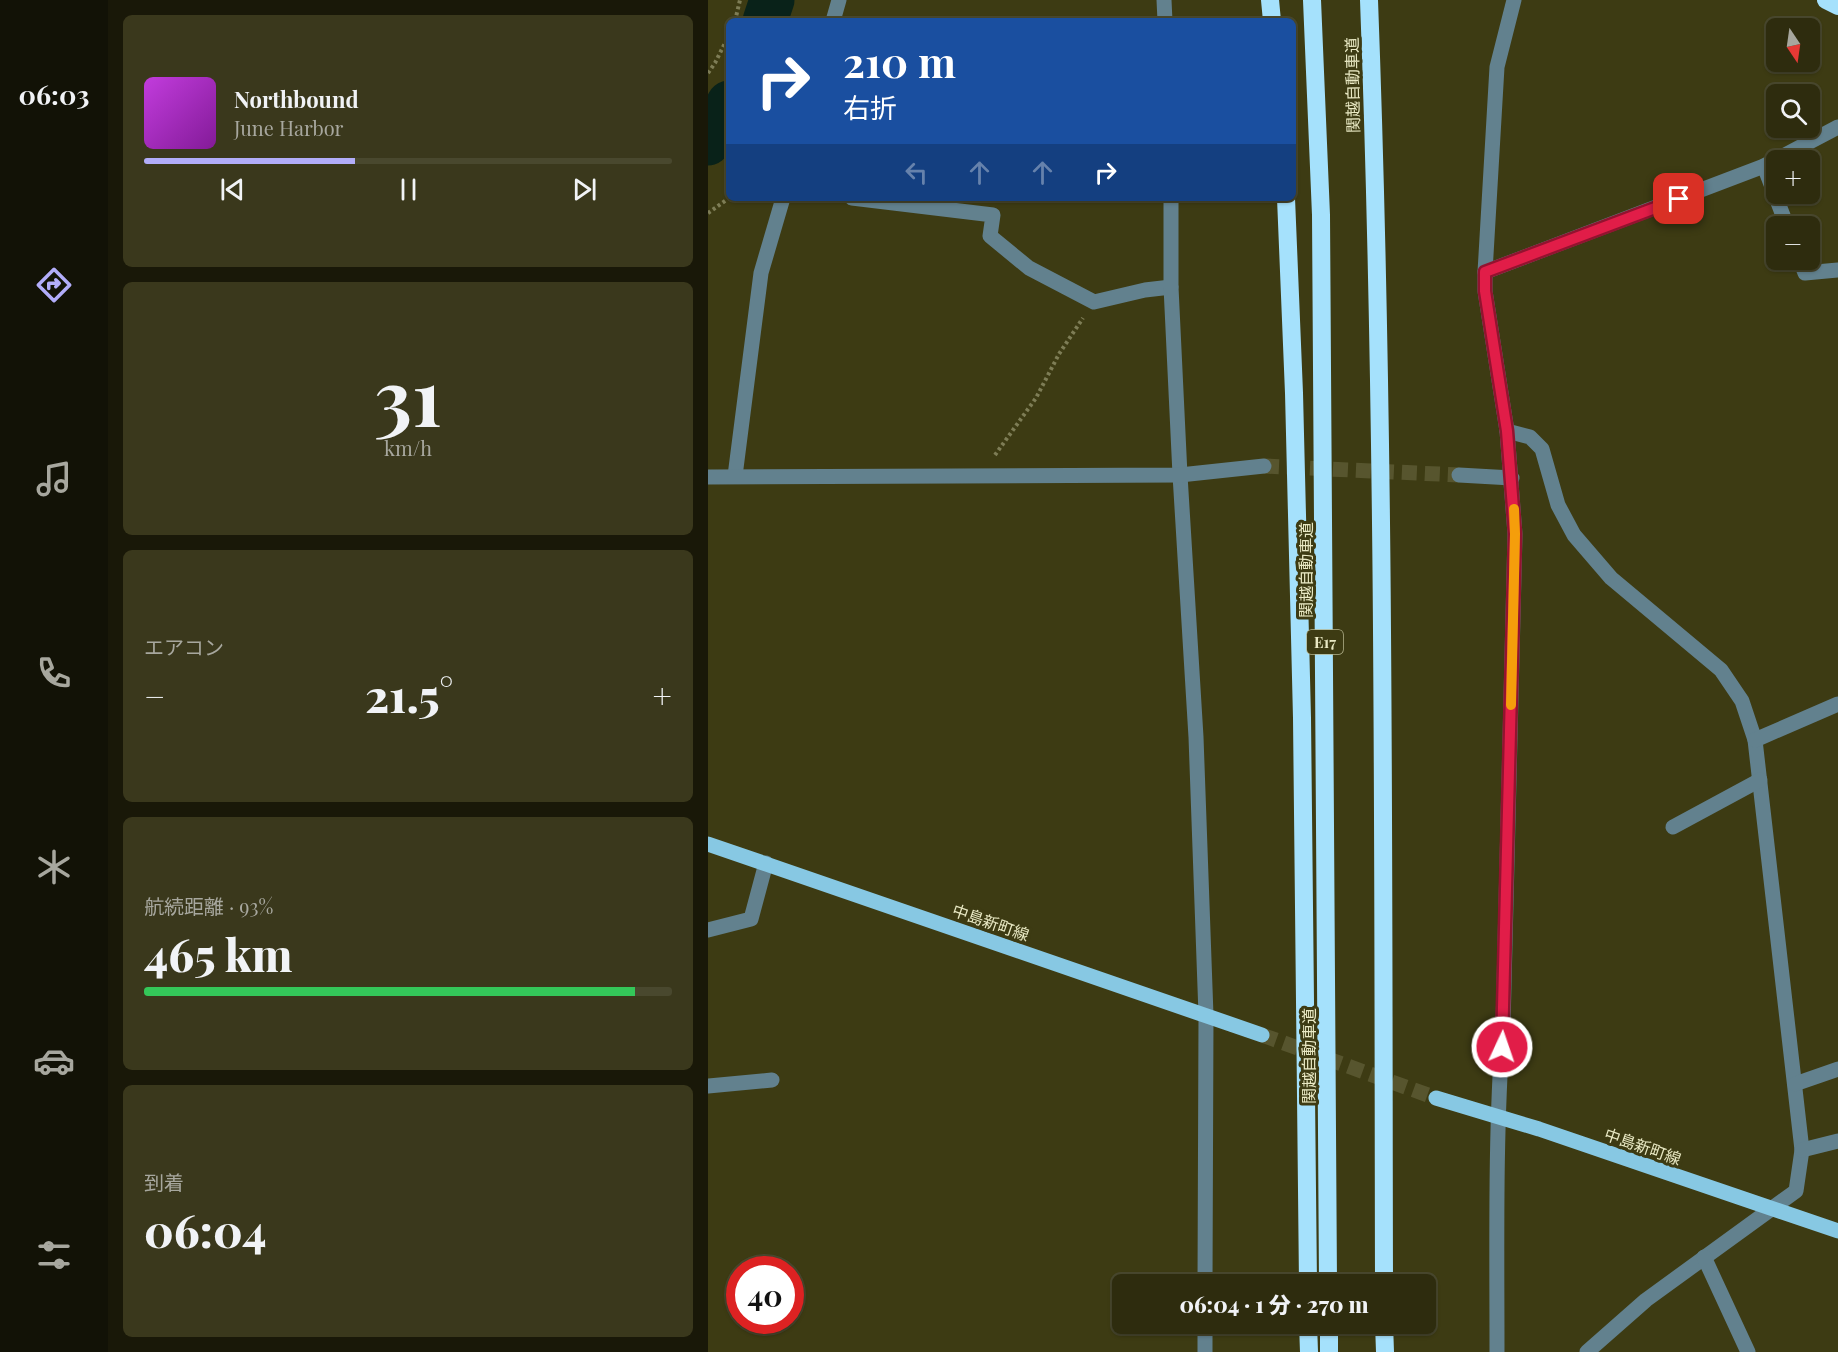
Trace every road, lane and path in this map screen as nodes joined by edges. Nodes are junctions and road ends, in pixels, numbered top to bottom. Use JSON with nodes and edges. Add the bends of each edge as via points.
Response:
{"nodes":[{"id":1,"x":740,"y":0,"type":"edge"},
{"id":2,"x":839,"y":0,"type":"edge"},
{"id":3,"x":1164,"y":0,"type":"edge"},
{"id":4,"x":1270,"y":0,"type":"edge"},
{"id":5,"x":1312,"y":0,"type":"edge"},
{"id":6,"x":1369,"y":0,"type":"edge"},
{"id":7,"x":1514,"y":0,"type":"edge"},
{"id":8,"x":1826,"y":0,"type":"edge"},
{"id":9,"x":1838,"y":6,"type":"edge"},
{"id":10,"x":736,"y":18,"type":"edge"},
{"id":11,"x":834,"y":18,"type":"edge"},
{"id":12,"x":1165,"y":18,"type":"edge"},
{"id":13,"x":1272,"y":18,"type":"edge"},
{"id":14,"x":726,"y":41,"type":"edge"},
{"id":15,"x":708,"y":73,"type":"edge"},
{"id":16,"x":1838,"y":127,"type":"edge"},
{"id":17,"x":1764,"y":166,"type":"junction"},
{"id":18,"x":726,"y":200,"type":"edge"},
{"id":19,"x":782,"y":201,"type":"edge"},
{"id":20,"x":877,"y":201,"type":"edge"},
{"id":21,"x":1171,"y":201,"type":"edge"},
{"id":22,"x":1286,"y":201,"type":"edge"},
{"id":23,"x":708,"y":213,"type":"edge"},
{"id":24,"x":1783,"y":216,"type":"edge"},
{"id":25,"x":1804,"y":270,"type":"edge"},
{"id":26,"x":1838,"y":270,"type":"edge"},
{"id":27,"x":1485,"y":272,"type":"junction"},
{"id":28,"x":1171,"y":287,"type":"junction"},
{"id":29,"x":1094,"y":302,"type":"junction"},
{"id":30,"x":1507,"y":431,"type":"junction"},
{"id":31,"x":1264,"y":466,"type":"tunnel mouth"},
{"id":32,"x":1180,"y":475,"type":"junction"},
{"id":33,"x":1459,"y":475,"type":"tunnel mouth"},
{"id":34,"x":735,"y":476,"type":"junction"},
{"id":35,"x":980,"y":476,"type":"junction"},
{"id":36,"x":708,"y":477,"type":"edge"},
{"id":37,"x":1512,"y":478,"type":"junction"},
{"id":38,"x":1838,"y":704,"type":"edge"},
{"id":39,"x":1755,"y":740,"type":"junction"},
{"id":40,"x":1760,"y":780,"type":"junction"},
{"id":41,"x":1672,"y":827,"type":"dead end"},
{"id":42,"x":708,"y":843,"type":"edge"},
{"id":43,"x":766,"y":863,"type":"junction"},
{"id":44,"x":708,"y":930,"type":"edge"},
{"id":45,"x":1206,"y":1015,"type":"junction"},
{"id":46,"x":1262,"y":1035,"type":"tunnel mouth"},
{"id":47,"x":1838,"y":1069,"type":"edge"},
{"id":48,"x":772,"y":1080,"type":"dead end"},
{"id":49,"x":1795,"y":1084,"type":"junction"},
{"id":50,"x":708,"y":1086,"type":"edge"},
{"id":51,"x":1436,"y":1098,"type":"tunnel mouth"},
{"id":52,"x":1498,"y":1118,"type":"junction"},
{"id":53,"x":1838,"y":1141,"type":"edge"},
{"id":54,"x":1802,"y":1150,"type":"junction"},
{"id":55,"x":1773,"y":1209,"type":"junction"},
{"id":56,"x":1838,"y":1231,"type":"edge"},
{"id":57,"x":1704,"y":1257,"type":"junction"},
{"id":58,"x":1205,"y":1274,"type":"edge"},
{"id":59,"x":1308,"y":1274,"type":"edge"},
{"id":60,"x":1328,"y":1274,"type":"edge"},
{"id":61,"x":1384,"y":1274,"type":"edge"},
{"id":62,"x":1205,"y":1334,"type":"edge"},
{"id":63,"x":1308,"y":1334,"type":"edge"},
{"id":64,"x":1329,"y":1334,"type":"edge"},
{"id":65,"x":1384,"y":1334,"type":"edge"},
{"id":66,"x":1205,"y":1352,"type":"edge"},
{"id":67,"x":1309,"y":1352,"type":"edge"},
{"id":68,"x":1329,"y":1352,"type":"edge"},
{"id":69,"x":1384,"y":1352,"type":"edge"},
{"id":70,"x":1497,"y":1352,"type":"edge"},
{"id":71,"x":1587,"y":1352,"type":"edge"},
{"id":72,"x":1748,"y":1352,"type":"edge"}],
"edges":[{"from":1,"to":10,"type":"path"},
{"from":2,"to":11,"type":"street"},
{"from":3,"to":12,"type":"street"},
{"from":4,"to":13,"type":"highway"},
{"from":5,"to":60,"type":"highway","name":"関越自動車道","number":"E17","via":[[1321,215]]},
{"from":6,"to":61,"type":"highway","name":"関越自動車道","via":[[1380,420]]},
{"from":7,"to":27,"type":"street","via":[[1497,67]]},
{"from":8,"to":9,"type":"highway"},
{"from":14,"to":15,"type":"path"},
{"from":16,"to":17,"type":"street"},
{"from":17,"to":24,"type":"street"},
{"from":17,"to":27,"type":"street"},
{"from":18,"to":23,"type":"path"},
{"from":19,"to":34,"type":"street","via":[[761,273]]},
{"from":20,"to":29,"type":"street","via":[[993,215],[990,236],[1029,268]]},
{"from":21,"to":28,"type":"street"},
{"from":22,"to":59,"type":"highway","via":[[1302,718]]},
{"from":25,"to":26,"type":"street"},
{"from":27,"to":30,"type":"street"},
{"from":28,"to":29,"type":"street"},
{"from":28,"to":32,"type":"street"},
{"from":29,"to":35,"type":"path","via":[[1059,354],[1036,398]]},
{"from":30,"to":37,"type":"street"},
{"from":30,"to":39,"type":"street","via":[[1530,437],[1542,449],[1558,505],[1574,535],[1611,578],[1721,670],[1742,701]]},
{"from":31,"to":32,"type":"street"},
{"from":32,"to":35,"type":"street"},
{"from":32,"to":45,"type":"street","via":[[1196,737]]},
{"from":33,"to":37,"type":"street"},
{"from":34,"to":35,"type":"street"},
{"from":34,"to":36,"type":"street"},
{"from":37,"to":52,"type":"street","via":[[1515,534]]},
{"from":38,"to":39,"type":"street"},
{"from":39,"to":40,"type":"street"},
{"from":40,"to":41,"type":"street"},
{"from":40,"to":49,"type":"street"},
{"from":42,"to":43,"type":"main road","name":"中島新町線"},
{"from":43,"to":44,"type":"street","via":[[751,919]]},
{"from":43,"to":45,"type":"main road","name":"中島新町線"},
{"from":45,"to":46,"type":"main road","name":"中島新町線"},
{"from":45,"to":58,"type":"street"},
{"from":47,"to":49,"type":"street"},
{"from":48,"to":50,"type":"street"},
{"from":49,"to":54,"type":"street"},
{"from":51,"to":52,"type":"main road","name":"中島新町線"},
{"from":52,"to":55,"type":"main road","name":"中島新町線"},
{"from":52,"to":70,"type":"street"},
{"from":53,"to":54,"type":"street"},
{"from":54,"to":55,"type":"street","via":[[1796,1191]]},
{"from":55,"to":56,"type":"main road","name":"中島新町線"},
{"from":55,"to":57,"type":"street"},
{"from":57,"to":71,"type":"street","via":[[1646,1300]]},
{"from":57,"to":72,"type":"street"},
{"from":62,"to":66,"type":"street"},
{"from":63,"to":67,"type":"highway"},
{"from":64,"to":68,"type":"highway"},
{"from":65,"to":69,"type":"highway"}]}
